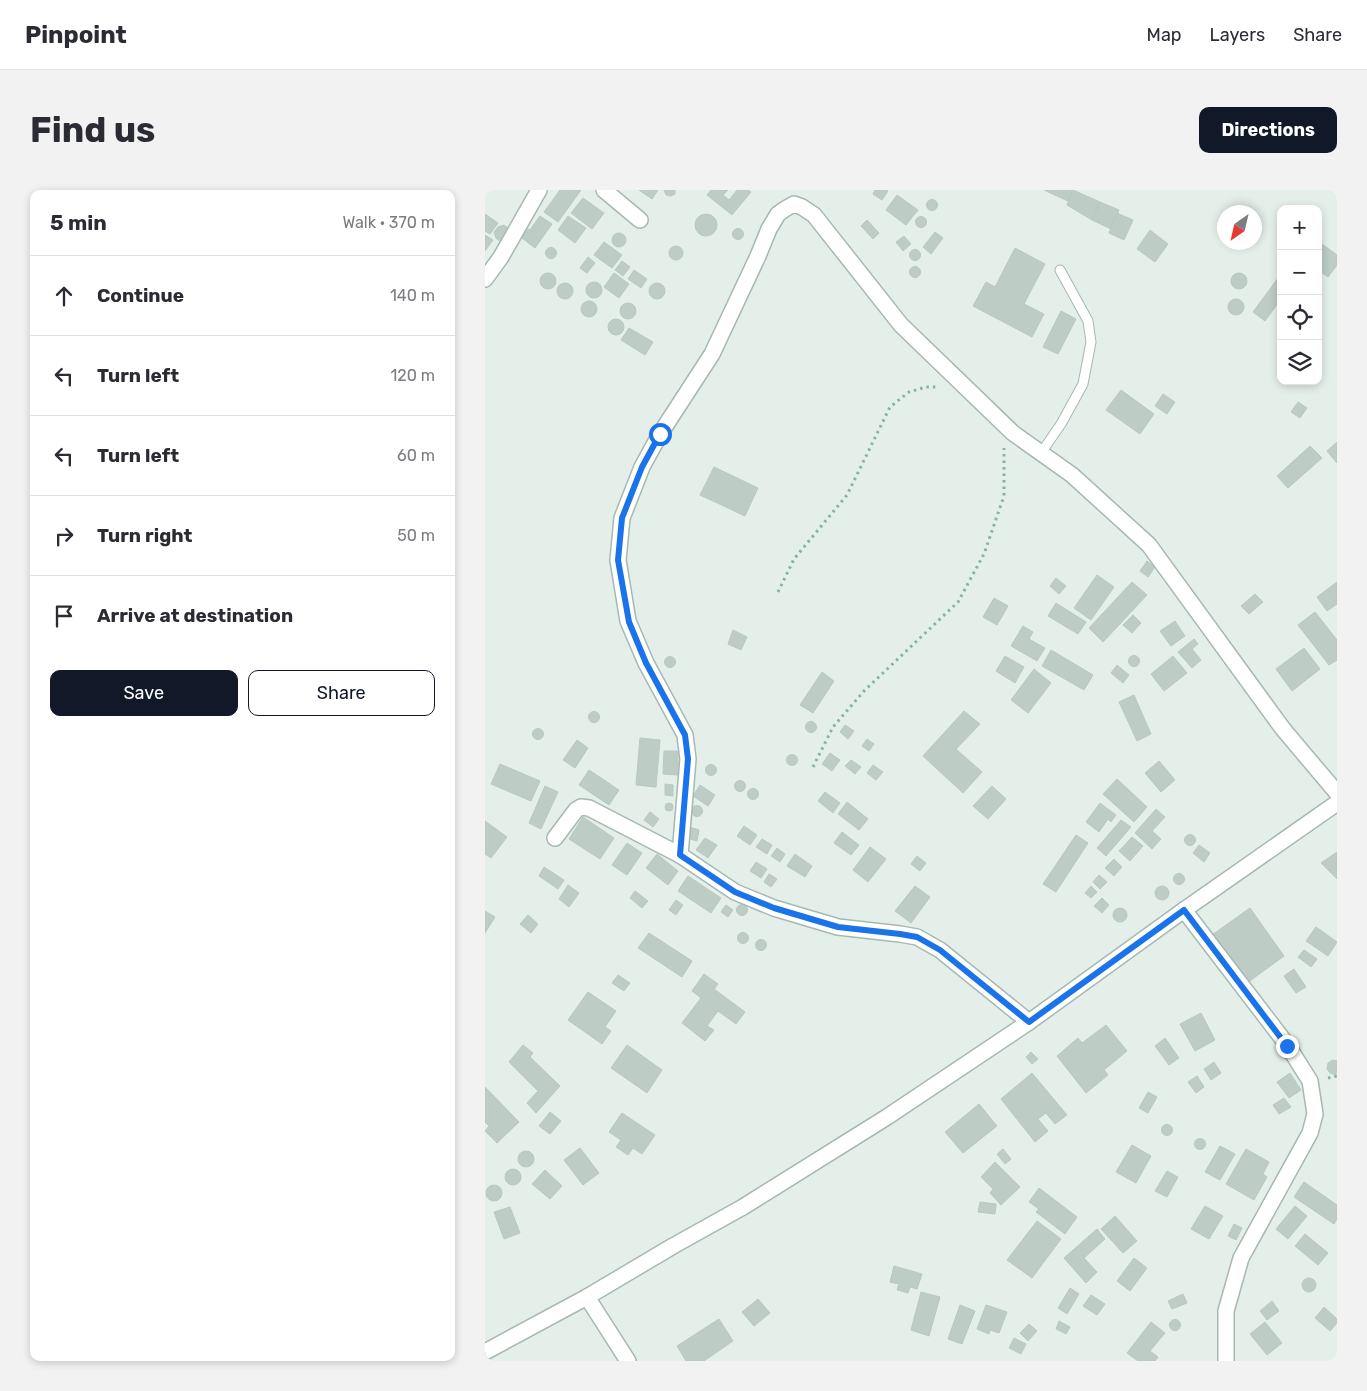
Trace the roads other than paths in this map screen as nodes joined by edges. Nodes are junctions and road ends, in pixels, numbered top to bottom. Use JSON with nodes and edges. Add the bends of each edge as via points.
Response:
{"nodes":[{"id":1,"x":539,"y":190,"type":"edge"},
{"id":2,"x":603,"y":190,"type":"edge"},
{"id":3,"x":640,"y":220,"type":"dead end"},
{"id":4,"x":1060,"y":270,"type":"dead end"},
{"id":5,"x":485,"y":279,"type":"edge"},
{"id":6,"x":1041,"y":453,"type":"junction"},
{"id":7,"x":1337,"y":793,"type":"edge"},
{"id":8,"x":1337,"y":802,"type":"edge"},
{"id":9,"x":555,"y":838,"type":"dead end"},
{"id":10,"x":680,"y":855,"type":"junction"},
{"id":11,"x":1184,"y":910,"type":"junction"},
{"id":12,"x":1029,"y":1022,"type":"junction"},
{"id":13,"x":587,"y":1297,"type":"junction"},
{"id":14,"x":485,"y":1352,"type":"edge"},
{"id":15,"x":628,"y":1361,"type":"edge"},
{"id":16,"x":1226,"y":1361,"type":"edge"}],
"edges":[{"from":1,"to":5,"type":"street"},
{"from":2,"to":3,"type":"street"},
{"from":4,"to":6,"type":"lane","via":[[1088,320],[1091,342],[1083,384]]},
{"from":6,"to":7,"type":"street","via":[[1072,475],[1149,545],[1283,729]]},
{"from":6,"to":10,"type":"street","via":[[1004,425],[901,326],[814,216],[794,204],[778,214],[712,354],[642,467],[622,518],[618,560],[629,622],[646,663],[685,735],[688,759]]},
{"from":8,"to":11,"type":"street"},
{"from":9,"to":10,"type":"street","via":[[576,810],[589,808]]},
{"from":10,"to":12,"type":"street","via":[[735,892],[774,908],[838,927],[917,937],[940,950]]},
{"from":11,"to":12,"type":"street"},
{"from":11,"to":16,"type":"street","via":[[1310,1081],[1315,1114],[1310,1133],[1241,1258],[1226,1311]]},
{"from":12,"to":13,"type":"street","via":[[887,1117],[743,1207]]},
{"from":13,"to":14,"type":"street"},
{"from":13,"to":15,"type":"street"}]}
